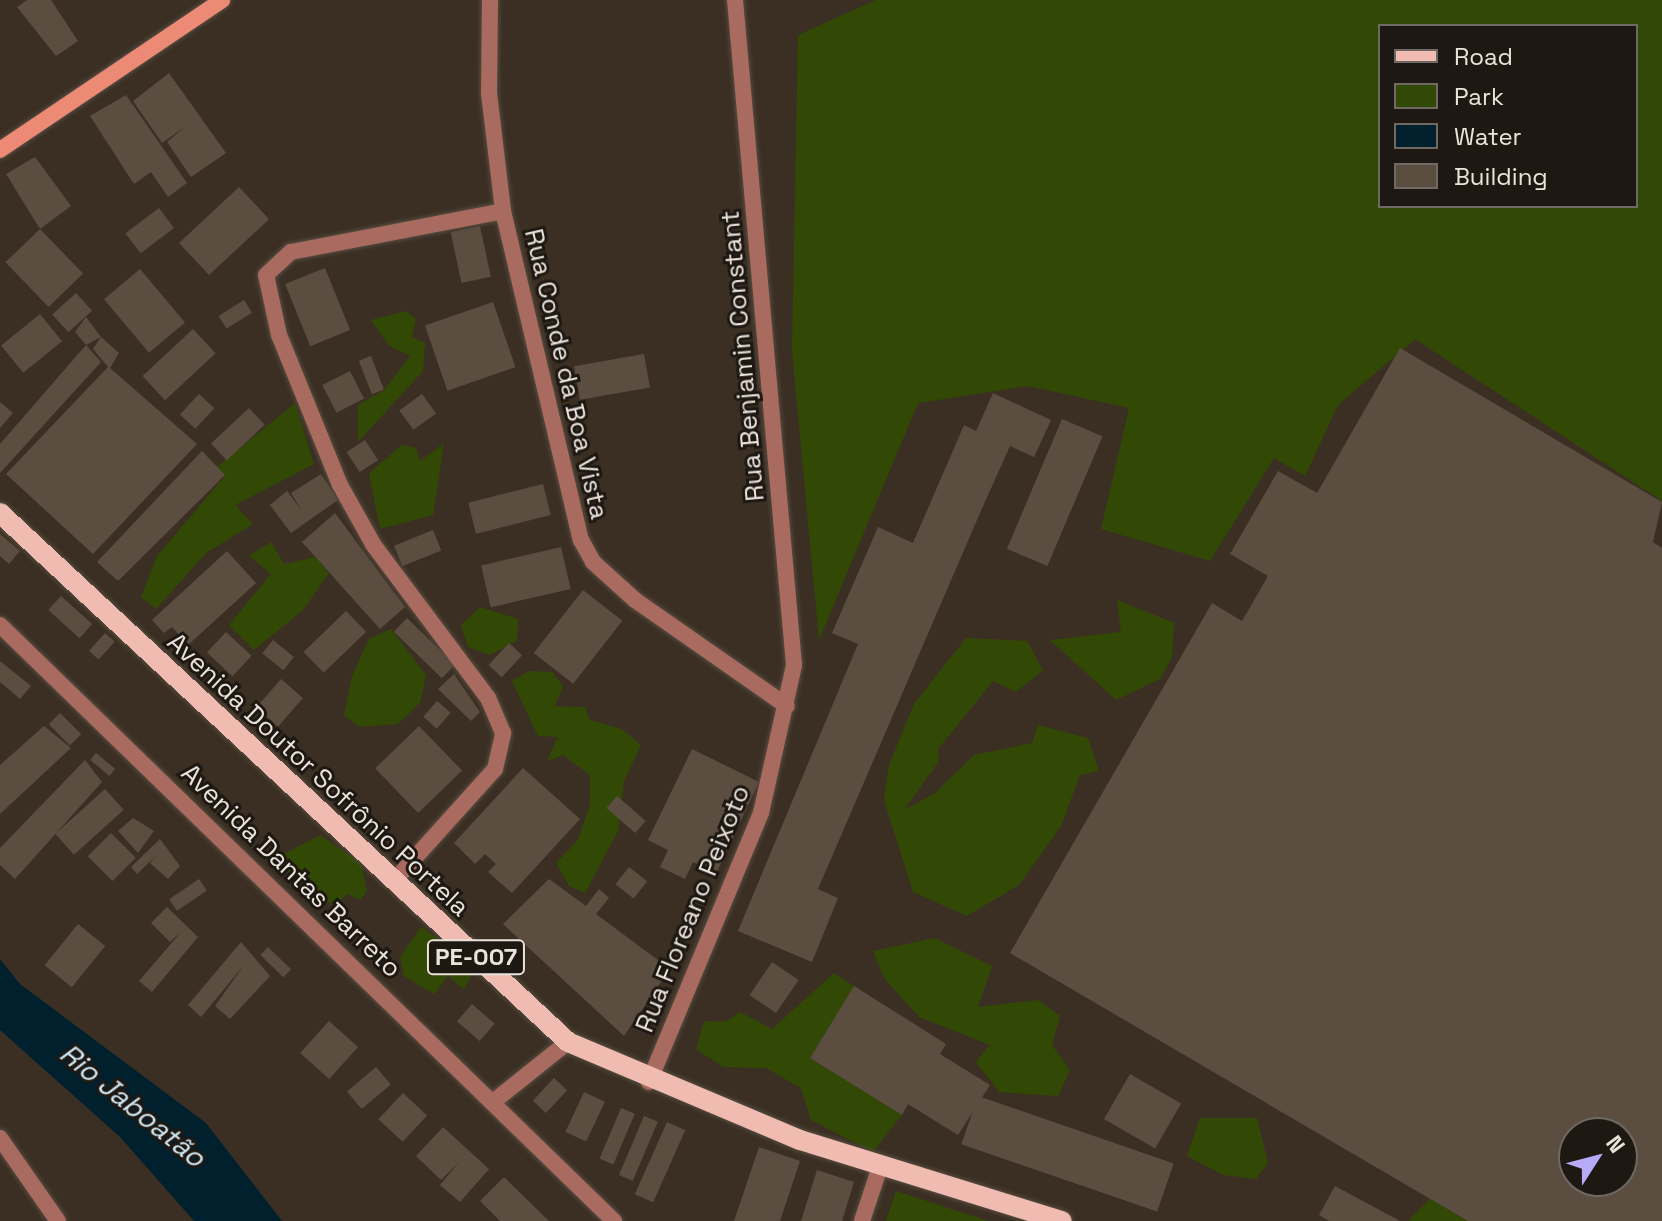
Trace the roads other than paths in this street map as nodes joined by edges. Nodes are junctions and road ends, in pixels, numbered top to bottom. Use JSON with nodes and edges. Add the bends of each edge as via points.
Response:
{"nodes":[{"id":1,"x":222,"y":0,"type":"edge"},
{"id":2,"x":490,"y":0,"type":"edge"},
{"id":3,"x":735,"y":0,"type":"edge"},
{"id":4,"x":0,"y":150,"type":"edge"},
{"id":5,"x":503,"y":211,"type":"junction"},
{"id":6,"x":0,"y":513,"type":"edge"},
{"id":7,"x":0,"y":625,"type":"edge"},
{"id":8,"x":787,"y":706,"type":"junction"},
{"id":9,"x":394,"y":881,"type":"junction"},
{"id":10,"x":568,"y":1042,"type":"junction"},
{"id":11,"x":649,"y":1082,"type":"junction"},
{"id":12,"x":493,"y":1102,"type":"junction"},
{"id":13,"x":0,"y":1138,"type":"edge"},
{"id":14,"x":880,"y":1167,"type":"junction"},
{"id":15,"x":58,"y":1221,"type":"edge"},
{"id":16,"x":614,"y":1221,"type":"edge"},
{"id":17,"x":862,"y":1221,"type":"edge"},
{"id":18,"x":1062,"y":1221,"type":"edge"}],
"edges":[{"from":1,"to":4,"type":"main road"},
{"from":2,"to":5,"type":"street","name":"Rua Conde da Boa Vista","via":[[489,93]]},
{"from":3,"to":8,"type":"street","name":"Rua Benjamin Constant","via":[[795,639]]},
{"from":5,"to":8,"type":"street","name":"Rua Conde da Boa Vista","via":[[559,459],[593,562],[635,600]]},
{"from":5,"to":9,"type":"street","via":[[291,252],[266,275],[279,335],[340,485],[373,544],[488,698],[503,733],[495,769]]},
{"from":6,"to":9,"type":"main road","name":"Avenida Doutor Sofrônio Portela","number":"PE-007"},
{"from":7,"to":12,"type":"street","name":"Avenida Dantas Barreto"},
{"from":8,"to":11,"type":"street","name":"Rua Floreano Peixoto","via":[[761,813]]},
{"from":9,"to":10,"type":"main road","name":"Avenida Doutor Sofrônio Portela","number":"PE-007"},
{"from":10,"to":11,"type":"main road","name":"Avenida Doutor Sofrônio Portela","number":"PE-007"},
{"from":10,"to":12,"type":"street"},
{"from":11,"to":14,"type":"main road","name":"Avenida Doutor Sofrônio Portela","number":"PE-007"},
{"from":12,"to":16,"type":"street","name":"Avenida Dantas Barreto"},
{"from":13,"to":15,"type":"street"},
{"from":14,"to":17,"type":"street"},
{"from":14,"to":18,"type":"main road","name":"Avenida Doutor Sofrônio Portela","number":"PE-007"}]}
